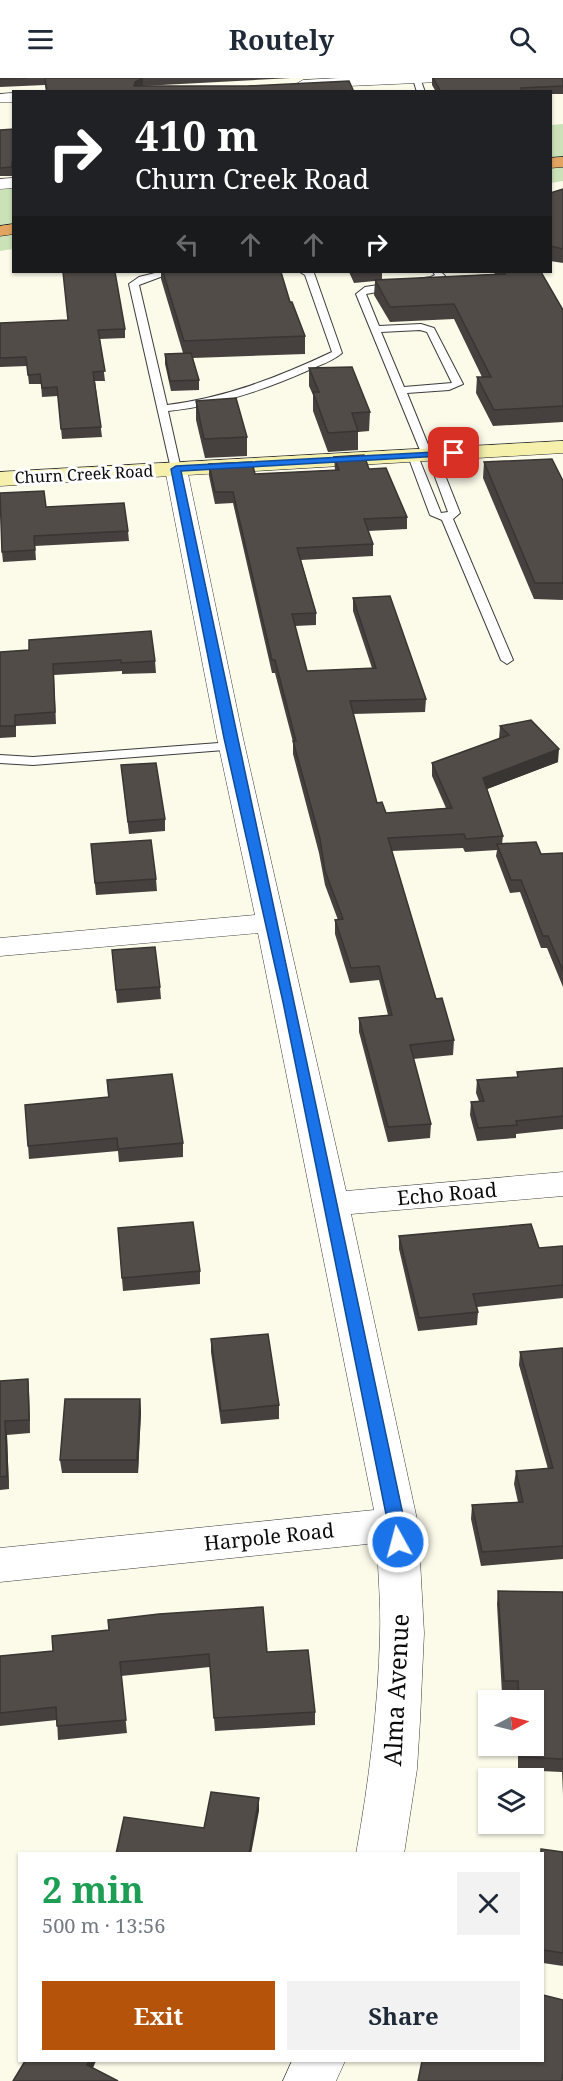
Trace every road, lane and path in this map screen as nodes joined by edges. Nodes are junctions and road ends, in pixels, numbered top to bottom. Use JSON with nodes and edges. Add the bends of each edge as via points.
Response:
{"nodes":[{"id":1,"x":439,"y":78,"type":"edge"},
{"id":2,"x":290,"y":82,"type":"edge"},
{"id":3,"x":419,"y":85,"type":"edge"},
{"id":4,"x":190,"y":273,"type":"edge"},
{"id":5,"x":309,"y":273,"type":"edge"},
{"id":6,"x":438,"y":273,"type":"edge"},
{"id":7,"x":375,"y":328,"type":"junction"},
{"id":8,"x":401,"y":390,"type":"junction"},
{"id":9,"x":162,"y":409,"type":"junction"},
{"id":10,"x":563,"y":447,"type":"edge"},
{"id":11,"x":424,"y":455,"type":"junction"},
{"id":12,"x":176,"y":469,"type":"junction"},
{"id":13,"x":0,"y":479,"type":"edge"},
{"id":14,"x":447,"y":518,"type":"junction"},
{"id":15,"x":507,"y":660,"type":"dead end"},
{"id":16,"x":232,"y":746,"type":"junction"},
{"id":17,"x":0,"y":759,"type":"edge"},
{"id":18,"x":271,"y":923,"type":"junction"},
{"id":19,"x":0,"y":947,"type":"edge"},
{"id":20,"x":563,"y":1184,"type":"edge"},
{"id":21,"x":330,"y":1204,"type":"junction"},
{"id":22,"x":397,"y":1524,"type":"junction"},
{"id":23,"x":0,"y":1565,"type":"edge"},
{"id":24,"x":380,"y":1852,"type":"edge"},
{"id":25,"x":318,"y":2062,"type":"edge"},
{"id":26,"x":309,"y":2081,"type":"edge"}],
"edges":[{"from":1,"to":3,"type":"street"},
{"from":2,"to":3,"type":"street"},
{"from":4,"to":9,"type":"lane","via":[[156,274],[142,277],[134,284]]},
{"from":5,"to":9,"type":"lane","via":[[337,353],[236,396]]},
{"from":6,"to":7,"type":"lane","via":[[440,276],[433,279],[365,290],[361,294]]},
{"from":7,"to":8,"type":"lane"},
{"from":7,"to":8,"type":"lane","via":[[431,330],[458,384]]},
{"from":8,"to":11,"type":"lane"},
{"from":9,"to":12,"type":"lane"},
{"from":10,"to":11,"type":"main road","name":"Churn Creek Road"},
{"from":11,"to":12,"type":"main road","name":"Churn Creek Road"},
{"from":11,"to":14,"type":"lane","via":[[436,515]]},
{"from":11,"to":14,"type":"lane","via":[[454,513]]},
{"from":12,"to":13,"type":"main road","name":"Churn Creek Road"},
{"from":12,"to":16,"type":"street"},
{"from":14,"to":15,"type":"lane"},
{"from":16,"to":17,"type":"lane","via":[[33,761]]},
{"from":16,"to":18,"type":"street"},
{"from":18,"to":19,"type":"street"},
{"from":18,"to":21,"type":"street"},
{"from":20,"to":21,"type":"street","name":"Echo Road"},
{"from":21,"to":22,"type":"street"},
{"from":22,"to":23,"type":"street","name":"Harpole Road"},
{"from":22,"to":24,"type":"street","name":"Alma Avenue","via":[[402,1633],[399,1710]]},
{"from":25,"to":26,"type":"street"}]}
